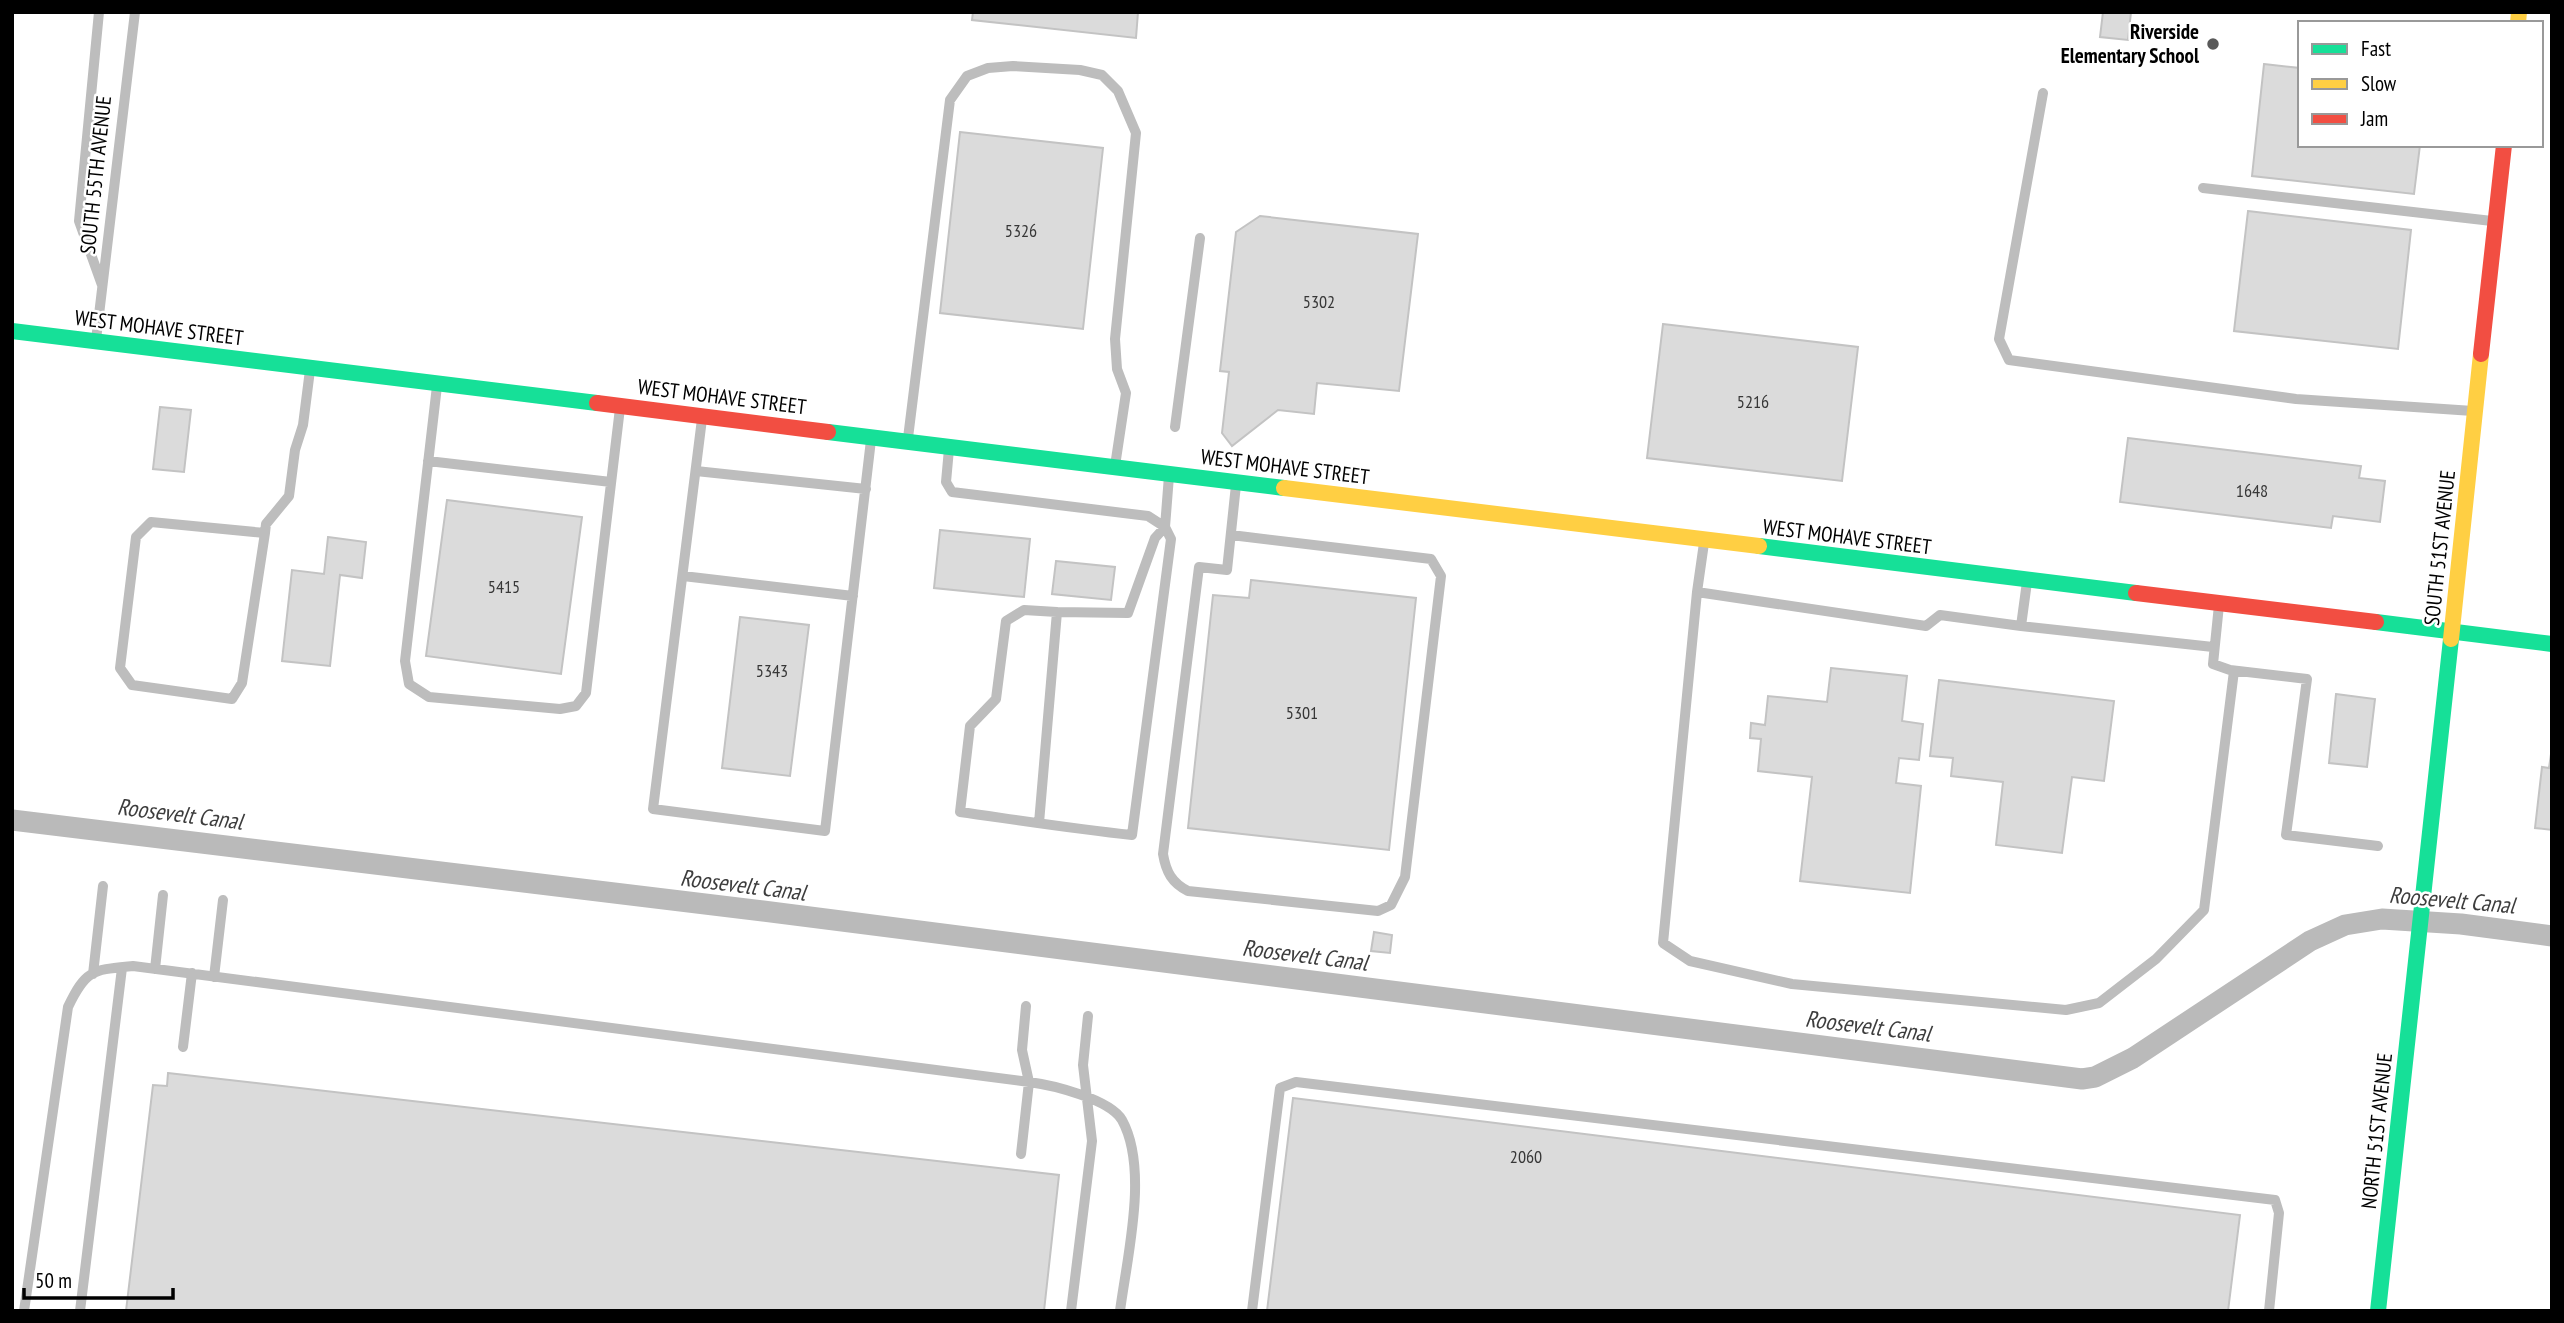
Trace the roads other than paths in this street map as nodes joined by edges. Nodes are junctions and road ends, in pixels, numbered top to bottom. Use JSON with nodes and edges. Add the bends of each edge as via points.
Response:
{"nodes":[{"id":1,"x":99,"y":12,"type":"edge"},
{"id":2,"x":135,"y":12,"type":"edge"},
{"id":3,"x":2043,"y":93,"type":"dead end"},
{"id":4,"x":2504,"y":147,"type":"edge"},
{"id":5,"x":2203,"y":188,"type":"dead end"},
{"id":6,"x":2495,"y":222,"type":"junction"},
{"id":7,"x":1200,"y":238,"type":"dead end"},
{"id":8,"x":103,"y":288,"type":"junction"},
{"id":9,"x":12,"y":331,"type":"edge"},
{"id":10,"x":96,"y":341,"type":"junction"},
{"id":11,"x":310,"y":367,"type":"junction"},
{"id":12,"x":437,"y":383,"type":"junction"},
{"id":13,"x":620,"y":405,"type":"junction"},
{"id":14,"x":2475,"y":411,"type":"junction"},
{"id":15,"x":702,"y":416,"type":"junction"},
{"id":16,"x":1175,"y":427,"type":"dead end"},
{"id":17,"x":872,"y":437,"type":"junction"},
{"id":18,"x":908,"y":441,"type":"junction"},
{"id":19,"x":949,"y":446,"type":"junction"},
{"id":20,"x":428,"y":461,"type":"junction"},
{"id":21,"x":1115,"y":467,"type":"junction"},
{"id":22,"x":696,"y":471,"type":"junction"},
{"id":23,"x":1169,"y":474,"type":"junction"},
{"id":24,"x":611,"y":482,"type":"junction"},
{"id":25,"x":1236,"y":482,"type":"junction"},
{"id":26,"x":866,"y":489,"type":"junction"},
{"id":27,"x":1165,"y":527,"type":"junction"},
{"id":28,"x":265,"y":533,"type":"junction"},
{"id":29,"x":1230,"y":535,"type":"junction"},
{"id":30,"x":1704,"y":540,"type":"junction"},
{"id":31,"x":682,"y":576,"type":"junction"},
{"id":32,"x":2028,"y":581,"type":"junction"},
{"id":33,"x":1697,"y":592,"type":"junction"},
{"id":34,"x":853,"y":596,"type":"junction"},
{"id":35,"x":2219,"y":605,"type":"junction"},
{"id":36,"x":1057,"y":612,"type":"junction"},
{"id":37,"x":2021,"y":626,"type":"junction"},
{"id":38,"x":2451,"y":633,"type":"junction"},
{"id":39,"x":2552,"y":644,"type":"edge"},
{"id":40,"x":2213,"y":647,"type":"junction"},
{"id":41,"x":2234,"y":671,"type":"junction"},
{"id":42,"x":1039,"y":823,"type":"junction"},
{"id":43,"x":2378,"y":846,"type":"dead end"},
{"id":44,"x":103,"y":886,"type":"dead end"},
{"id":45,"x":163,"y":895,"type":"dead end"},
{"id":46,"x":223,"y":900,"type":"dead end"},
{"id":47,"x":2417,"y":955,"type":"joint"},
{"id":48,"x":122,"y":968,"type":"junction"},
{"id":49,"x":155,"y":969,"type":"junction"},
{"id":50,"x":192,"y":973,"type":"junction"},
{"id":51,"x":93,"y":974,"type":"junction"},
{"id":52,"x":214,"y":977,"type":"junction"},
{"id":53,"x":1027,"y":1006,"type":"dead end"},
{"id":54,"x":1088,"y":1016,"type":"dead end"},
{"id":55,"x":183,"y":1047,"type":"dead end"},
{"id":56,"x":1029,"y":1082,"type":"junction"},
{"id":57,"x":1087,"y":1096,"type":"junction"},
{"id":58,"x":1021,"y":1154,"type":"dead end"},
{"id":59,"x":24,"y":1311,"type":"edge"},
{"id":60,"x":80,"y":1311,"type":"edge"},
{"id":61,"x":1071,"y":1311,"type":"edge"},
{"id":62,"x":1120,"y":1311,"type":"edge"},
{"id":63,"x":1252,"y":1311,"type":"edge"},
{"id":64,"x":2269,"y":1311,"type":"edge"},
{"id":65,"x":2378,"y":1311,"type":"edge"}],
"edges":[{"from":1,"to":8,"type":"lane","via":[[79,221]]},
{"from":2,"to":8,"type":"lane","name":"SOUTH 55TH AVENUE"},
{"from":3,"to":14,"type":"lane","via":[[1999,340],[2009,360],[2296,399]]},
{"from":4,"to":6,"type":"street","name":"SOUTH 51ST AVENUE"},
{"from":5,"to":6,"type":"lane"},
{"from":6,"to":14,"type":"street","name":"SOUTH 51ST AVENUE"},
{"from":7,"to":16,"type":"lane"},
{"from":8,"to":10,"type":"lane","name":"SOUTH 55TH AVENUE"},
{"from":9,"to":10,"type":"street","name":"WEST MOHAVE STREET"},
{"from":10,"to":11,"type":"street","name":"WEST MOHAVE STREET"},
{"from":11,"to":12,"type":"street","name":"WEST MOHAVE STREET"},
{"from":11,"to":28,"type":"lane","via":[[289,496],[266,524]]},
{"from":12,"to":13,"type":"street","name":"WEST MOHAVE STREET"},
{"from":12,"to":20,"type":"lane"},
{"from":13,"to":15,"type":"street","name":"WEST MOHAVE STREET"},
{"from":13,"to":24,"type":"lane"},
{"from":14,"to":38,"type":"street","name":"SOUTH 51ST AVENUE"},
{"from":15,"to":17,"type":"street","name":"WEST MOHAVE STREET"},
{"from":15,"to":22,"type":"lane"},
{"from":17,"to":18,"type":"street","name":"WEST MOHAVE STREET"},
{"from":17,"to":26,"type":"lane"},
{"from":18,"to":19,"type":"street","name":"WEST MOHAVE STREET"},
{"from":18,"to":21,"type":"lane","via":[[950,100],[967,76],[988,68],[1080,70],[1102,75],[1118,91],[1136,133],[1115,339],[1117,369],[1126,393]]},
{"from":19,"to":21,"type":"street","name":"WEST MOHAVE STREET"},
{"from":19,"to":27,"type":"lane","via":[[946,482],[952,492],[1148,516]]},
{"from":20,"to":24,"type":"lane"},
{"from":20,"to":24,"type":"lane","via":[[405,661],[409,684],[429,697],[560,709],[576,706],[586,693]]},
{"from":21,"to":23,"type":"street","name":"WEST MOHAVE STREET"},
{"from":22,"to":26,"type":"lane"},
{"from":22,"to":31,"type":"lane"},
{"from":23,"to":25,"type":"street","name":"WEST MOHAVE STREET"},
{"from":23,"to":27,"type":"lane"},
{"from":25,"to":29,"type":"lane"},
{"from":25,"to":30,"type":"street","name":"WEST MOHAVE STREET"},
{"from":26,"to":34,"type":"lane"},
{"from":27,"to":36,"type":"lane","via":[[1155,538],[1128,613]]},
{"from":27,"to":42,"type":"lane","via":[[1171,539],[1132,835]]},
{"from":28,"to":28,"type":"lane","via":[[242,683],[232,699],[132,685],[120,668],[136,537],[151,522]]},
{"from":29,"to":29,"type":"lane","via":[[1227,570],[1199,567],[1165,865],[1176,885],[1188,891],[1378,911],[1391,905],[1405,877],[1441,576],[1431,559]]},
{"from":30,"to":32,"type":"street","name":"WEST MOHAVE STREET"},
{"from":30,"to":33,"type":"lane"},
{"from":31,"to":34,"type":"lane"},
{"from":31,"to":34,"type":"lane","via":[[653,809],[824,831]]},
{"from":32,"to":35,"type":"street","name":"WEST MOHAVE STREET"},
{"from":32,"to":37,"type":"lane"},
{"from":33,"to":37,"type":"lane","via":[[1926,626],[1940,615]]},
{"from":33,"to":41,"type":"lane","via":[[1663,943],[1690,961],[1792,984],[2066,1010],[2099,1003],[2156,958],[2204,910]]},
{"from":35,"to":38,"type":"street","name":"WEST MOHAVE STREET"},
{"from":35,"to":40,"type":"lane"},
{"from":36,"to":42,"type":"lane"},
{"from":36,"to":42,"type":"lane","via":[[1024,610],[1006,621],[996,699],[970,726],[960,812]]},
{"from":37,"to":40,"type":"lane"},
{"from":38,"to":39,"type":"street","name":"WEST MOHAVE STREET"},
{"from":38,"to":47,"type":"street","name":"SOUTH 51ST AVENUE"},
{"from":40,"to":41,"type":"lane","via":[[2213,664]]},
{"from":41,"to":43,"type":"lane","via":[[2307,679],[2286,835]]},
{"from":44,"to":51,"type":"lane"},
{"from":45,"to":49,"type":"lane"},
{"from":46,"to":52,"type":"lane"},
{"from":47,"to":65,"type":"street","name":"NORTH 51ST AVENUE"},
{"from":48,"to":49,"type":"lane"},
{"from":48,"to":51,"type":"lane"},
{"from":48,"to":60,"type":"lane"},
{"from":49,"to":50,"type":"lane"},
{"from":50,"to":52,"type":"lane"},
{"from":50,"to":55,"type":"lane"},
{"from":51,"to":59,"type":"lane","via":[[80,981],[68,1007]]},
{"from":52,"to":56,"type":"lane"},
{"from":53,"to":56,"type":"lane","via":[[1022,1050]]},
{"from":54,"to":57,"type":"lane","via":[[1083,1065]]},
{"from":56,"to":57,"type":"lane"},
{"from":56,"to":58,"type":"lane"},
{"from":57,"to":61,"type":"lane","via":[[1092,1140]]},
{"from":57,"to":62,"type":"lane","via":[[1121,1118],[1133,1153],[1134,1199]]},
{"from":63,"to":64,"type":"lane","via":[[1280,1088],[1296,1082],[2275,1200],[2279,1213]]}]}
